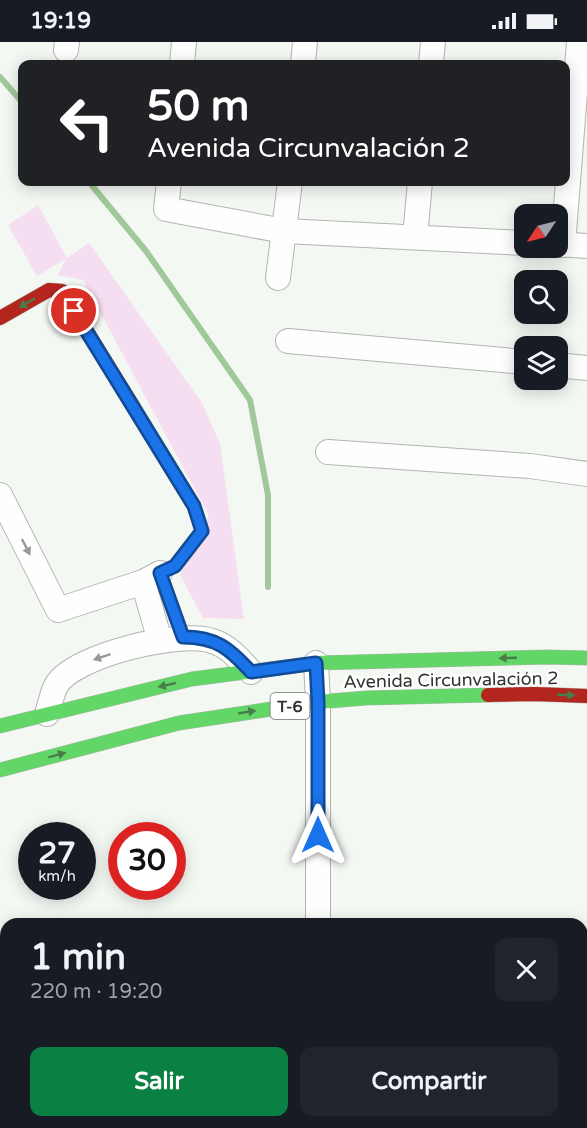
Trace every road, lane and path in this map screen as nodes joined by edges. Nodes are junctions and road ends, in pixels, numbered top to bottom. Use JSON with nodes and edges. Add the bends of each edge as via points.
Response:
{"nodes":[{"id":1,"x":184,"y":42,"type":"edge"},
{"id":2,"x":305,"y":42,"type":"edge"},
{"id":3,"x":434,"y":42,"type":"edge"},
{"id":4,"x":579,"y":42,"type":"edge"},
{"id":5,"x":182,"y":60,"type":"edge"},
{"id":6,"x":303,"y":60,"type":"edge"},
{"id":7,"x":432,"y":60,"type":"edge"},
{"id":8,"x":570,"y":138,"type":"edge"},
{"id":9,"x":169,"y":186,"type":"edge"},
{"id":10,"x":290,"y":186,"type":"edge"},
{"id":11,"x":420,"y":186,"type":"edge"},
{"id":12,"x":565,"y":186,"type":"edge"},
{"id":13,"x":564,"y":204,"type":"edge"},
{"id":14,"x":284,"y":231,"type":"junction"},
{"id":15,"x":415,"y":237,"type":"junction"},
{"id":16,"x":514,"y":242,"type":"edge"},
{"id":17,"x":568,"y":245,"type":"edge"},
{"id":18,"x":587,"y":246,"type":"edge"},
{"id":19,"x":278,"y":278,"type":"dead end"},
{"id":20,"x":0,"y":318,"type":"edge"},
{"id":21,"x":288,"y":341,"type":"dead end"},
{"id":22,"x":514,"y":361,"type":"edge"},
{"id":23,"x":568,"y":366,"type":"edge"},
{"id":24,"x":587,"y":368,"type":"edge"},
{"id":25,"x":328,"y":452,"type":"dead end"},
{"id":26,"x":587,"y":474,"type":"edge"},
{"id":27,"x":0,"y":495,"type":"edge"},
{"id":28,"x":151,"y":577,"type":"junction"},
{"id":29,"x":171,"y":639,"type":"junction"},
{"id":30,"x":587,"y":658,"type":"edge"},
{"id":31,"x":316,"y":663,"type":"junction"},
{"id":32,"x":251,"y":672,"type":"junction"},
{"id":33,"x":587,"y":696,"type":"edge"},
{"id":34,"x":318,"y":702,"type":"junction"},
{"id":35,"x":47,"y":714,"type":"junction"},
{"id":36,"x":0,"y":726,"type":"edge"},
{"id":37,"x":0,"y":770,"type":"edge"},
{"id":38,"x":318,"y":918,"type":"edge"}],
"edges":[{"from":1,"to":5,"type":"street"},
{"from":2,"to":6,"type":"street"},
{"from":3,"to":7,"type":"street"},
{"from":4,"to":8,"type":"street"},
{"from":9,"to":14,"type":"street","via":[[166,209]]},
{"from":10,"to":14,"type":"street"},
{"from":11,"to":15,"type":"street"},
{"from":12,"to":13,"type":"street"},
{"from":14,"to":15,"type":"street"},
{"from":14,"to":19,"type":"street"},
{"from":15,"to":16,"type":"street"},
{"from":17,"to":18,"type":"street"},
{"from":28,"to":20,"type":"main road","one_way":true,"via":[[175,566],[202,531],[194,506],[62,291],[49,290]]},
{"from":21,"to":22,"type":"street"},
{"from":23,"to":24,"type":"street"},
{"from":25,"to":26,"type":"street","via":[[530,466]]},
{"from":27,"to":28,"type":"street","one_way":true,"via":[[58,610]]},
{"from":28,"to":29,"type":"street"},
{"from":29,"to":32,"type":"street","via":[[199,637],[224,646]]},
{"from":29,"to":35,"type":"street","one_way":true,"via":[[89,660],[72,669],[57,684]]},
{"from":30,"to":31,"type":"main road","name":"Avenida Circunvalación 2","number":"T-6","one_way":true},
{"from":31,"to":32,"type":"main road","name":"Avenida Circunvalación 2","number":"T-6"},
{"from":31,"to":34,"type":"street"},
{"from":32,"to":35,"type":"main road","name":"Avenida Circunvalación 2","number":"T-6","one_way":true,"via":[[192,679]]},
{"from":34,"to":33,"type":"main road","name":"Avenida Circunvalación 2","number":"T-6","one_way":true,"via":[[522,694]]},
{"from":37,"to":34,"type":"main road","name":"Avenida Circunvalación 2","number":"T-6","one_way":true,"via":[[179,723]]},
{"from":34,"to":38,"type":"street"},
{"from":35,"to":36,"type":"main road","name":"Avenida Circunvalación 2","number":"T-6"}]}
